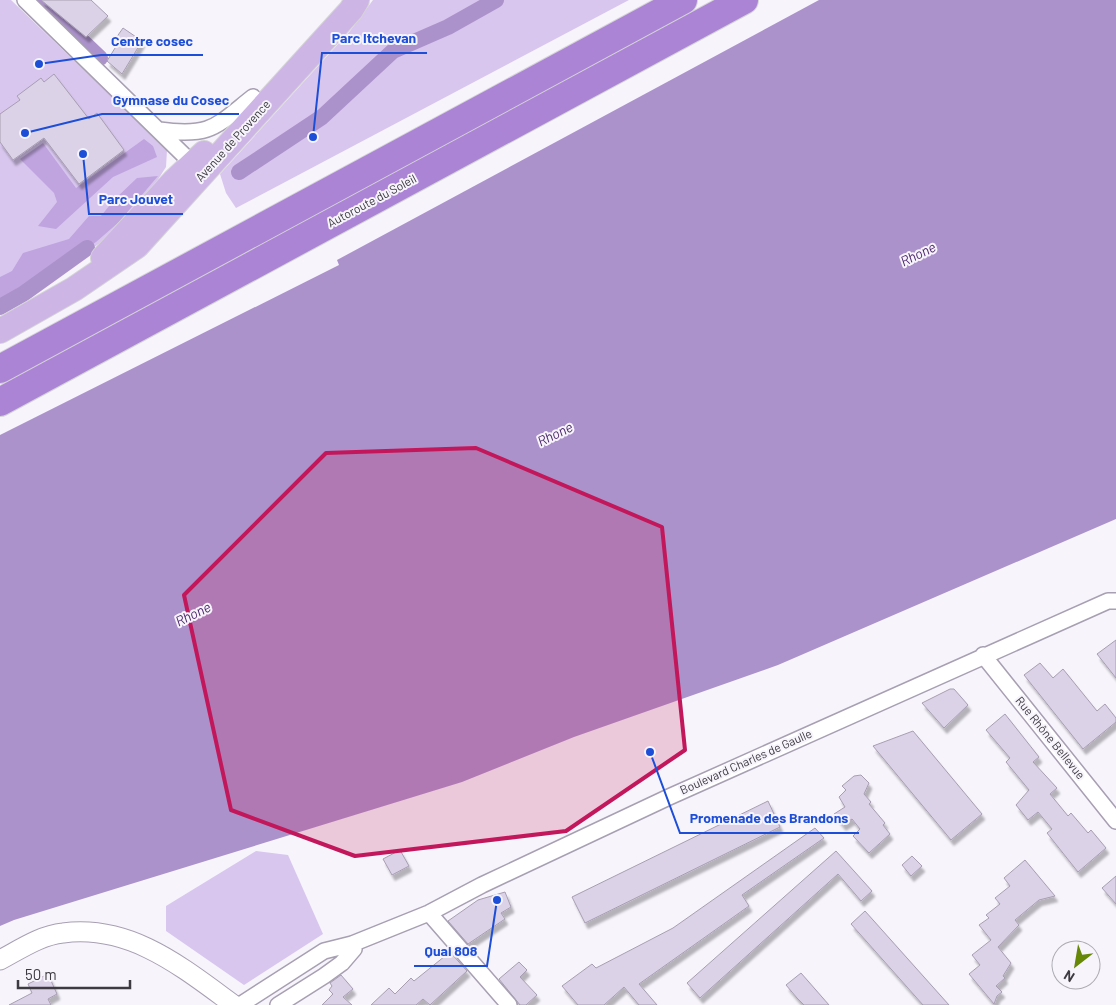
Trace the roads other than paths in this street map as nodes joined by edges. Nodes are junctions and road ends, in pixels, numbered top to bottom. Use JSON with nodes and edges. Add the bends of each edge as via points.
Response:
{"nodes":[{"id":1,"x":25,"y":0,"type":"edge"},
{"id":2,"x":339,"y":0,"type":"edge"},
{"id":3,"x":357,"y":0,"type":"edge"},
{"id":4,"x":683,"y":0,"type":"edge"},
{"id":5,"x":744,"y":0,"type":"edge"},
{"id":6,"x":253,"y":97,"type":"junction"},
{"id":7,"x":160,"y":130,"type":"junction"},
{"id":8,"x":199,"y":169,"type":"junction"},
{"id":9,"x":0,"y":331,"type":"edge"},
{"id":10,"x":0,"y":369,"type":"edge"},
{"id":11,"x":0,"y":402,"type":"edge"},
{"id":12,"x":1116,"y":600,"type":"edge"},
{"id":13,"x":984,"y":655,"type":"junction"},
{"id":14,"x":1116,"y":821,"type":"edge"},
{"id":15,"x":429,"y":913,"type":"junction"},
{"id":16,"x":352,"y":944,"type":"junction"},
{"id":17,"x":0,"y":960,"type":"edge"},
{"id":18,"x":234,"y":1005,"type":"edge"},
{"id":19,"x":240,"y":1005,"type":"edge"},
{"id":20,"x":278,"y":1005,"type":"edge"},
{"id":21,"x":509,"y":1005,"type":"edge"}],
"edges":[{"from":1,"to":7,"type":"street"},
{"from":2,"to":6,"type":"main road","name":"Avenue de Provence"},
{"from":3,"to":8,"type":"main road","name":"Avenue de Provence"},
{"from":4,"to":10,"type":"highway"},
{"from":5,"to":11,"type":"highway","name":"Autoroute du Soleil"},
{"from":6,"to":7,"type":"street","name":"Avenue de Provence","via":[[206,131]]},
{"from":6,"to":8,"type":"main road","name":"Avenue de Provence"},
{"from":7,"to":8,"type":"street"},
{"from":8,"to":9,"type":"main road","name":"Avenue de Provence","via":[[137,246],[74,289]]},
{"from":12,"to":13,"type":"street","name":"Boulevard Charles de Gaulle"},
{"from":13,"to":14,"type":"street","name":"Rue Rhône Bellevue"},
{"from":13,"to":15,"type":"street","name":"Boulevard Charles de Gaulle","via":[[669,797]]},
{"from":15,"to":16,"type":"street","name":"Boulevard Charles de Gaulle"},
{"from":15,"to":21,"type":"street"},
{"from":16,"to":19,"type":"street","name":"Boulevard Charles de Gaulle","via":[[324,950]]},
{"from":16,"to":20,"type":"street","via":[[351,955],[342,963]]},
{"from":17,"to":18,"type":"street","via":[[35,942],[62,933],[87,932],[118,937],[158,952]]}]}
